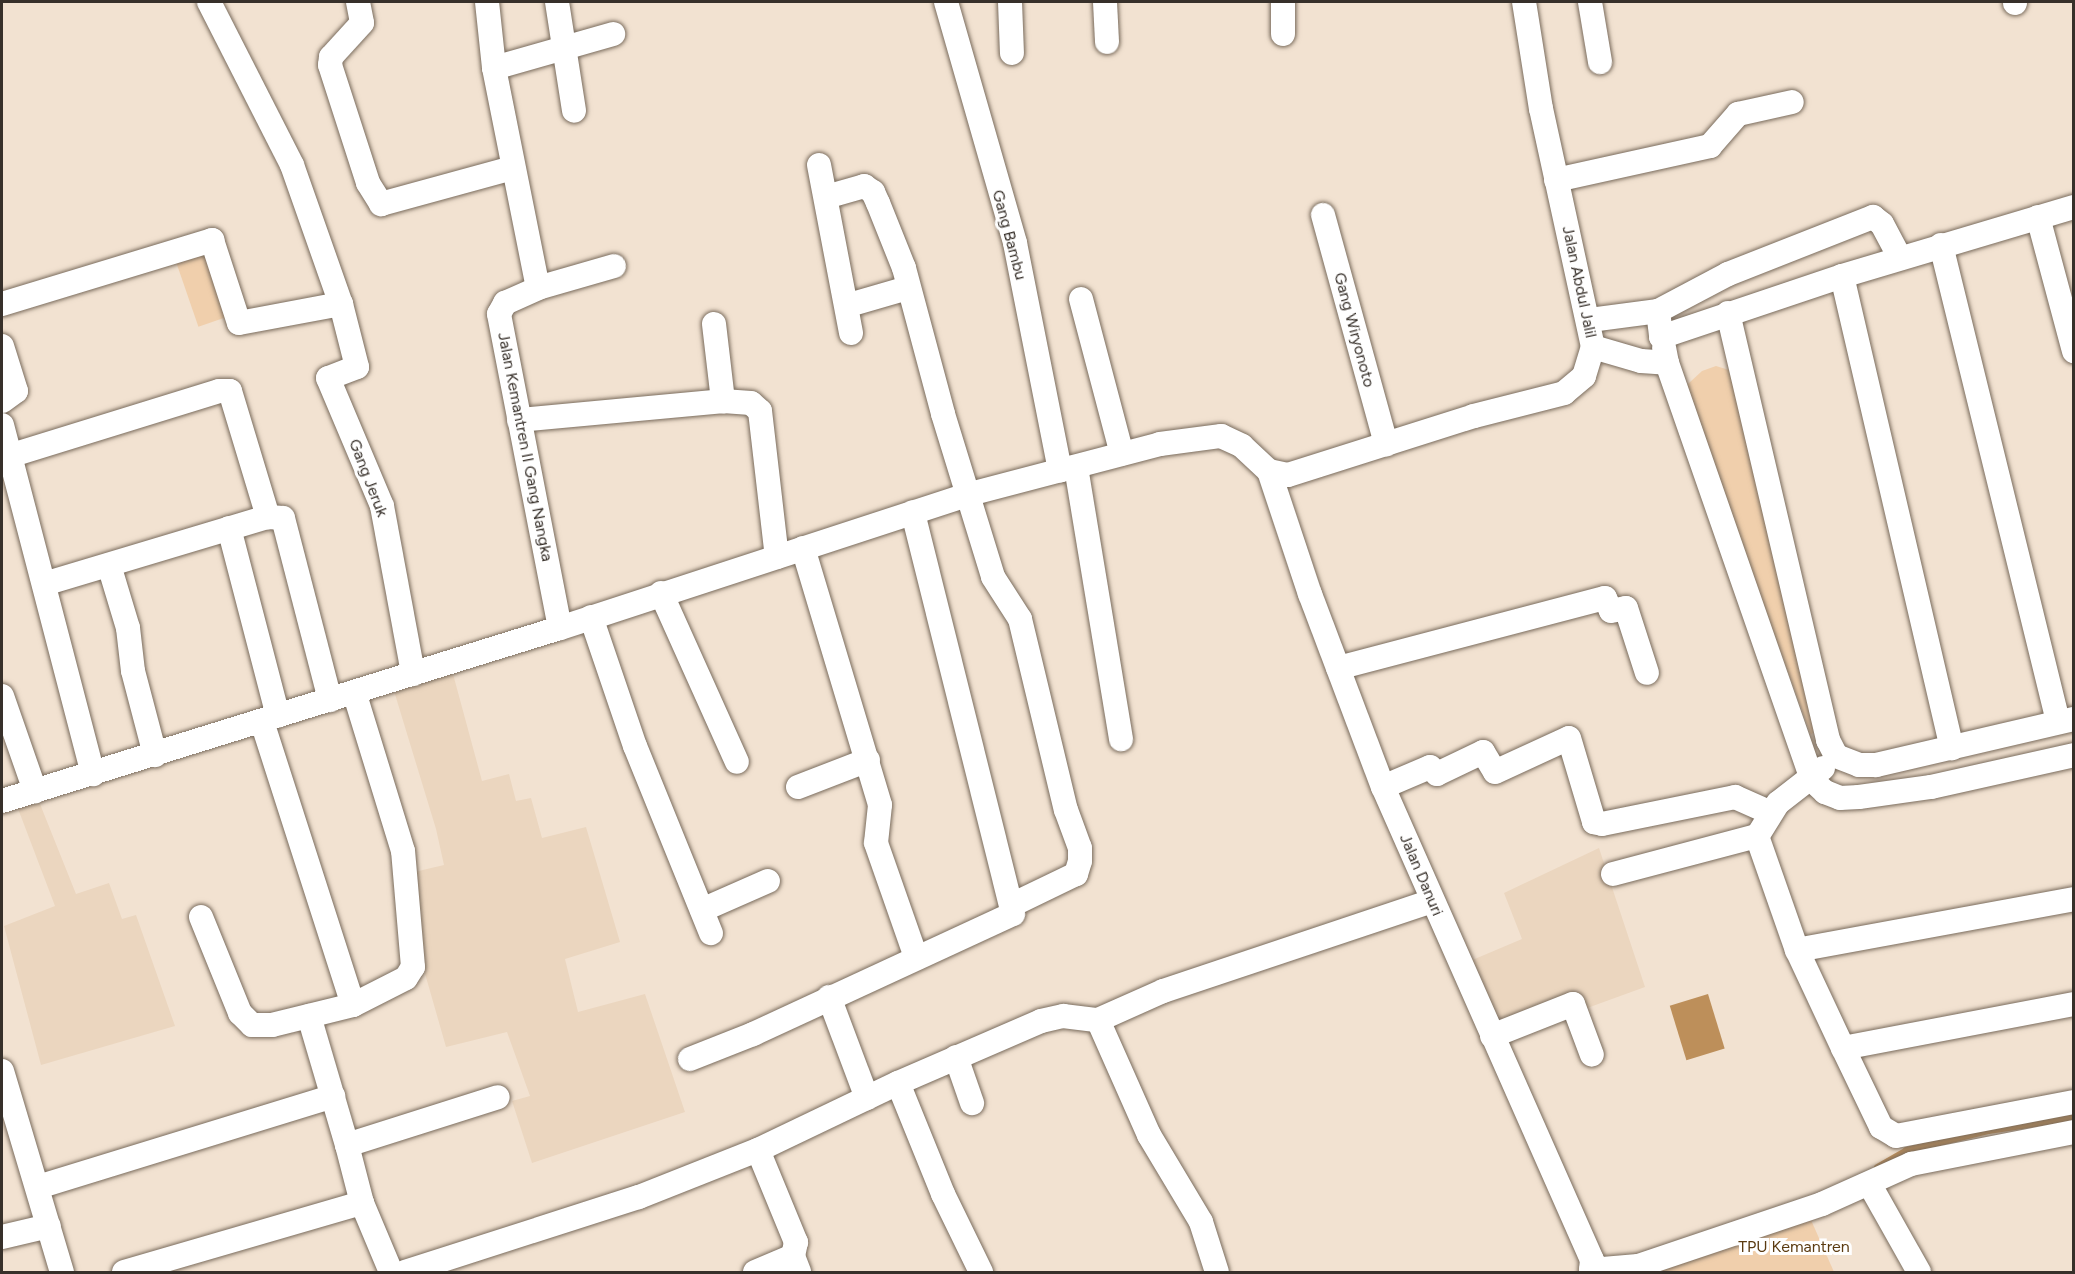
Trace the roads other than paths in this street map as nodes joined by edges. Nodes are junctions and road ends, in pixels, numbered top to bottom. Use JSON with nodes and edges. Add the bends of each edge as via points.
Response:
{"nodes":[{"id":1,"x":209,"y":2,"type":"edge"},
{"id":2,"x":358,"y":2,"type":"edge"},
{"id":3,"x":487,"y":2,"type":"edge"},
{"id":4,"x":557,"y":2,"type":"edge"},
{"id":5,"x":946,"y":2,"type":"edge"},
{"id":6,"x":1010,"y":2,"type":"edge"},
{"id":7,"x":1105,"y":2,"type":"edge"},
{"id":8,"x":1283,"y":2,"type":"edge"},
{"id":9,"x":1524,"y":2,"type":"edge"},
{"id":10,"x":1590,"y":2,"type":"edge"},
{"id":11,"x":613,"y":34,"type":"dead end"},
{"id":12,"x":1283,"y":34,"type":"dead end"},
{"id":13,"x":1107,"y":42,"type":"dead end"},
{"id":14,"x":562,"y":51,"type":"junction"},
{"id":15,"x":1012,"y":53,"type":"dead end"},
{"id":16,"x":1600,"y":62,"type":"dead end"},
{"id":17,"x":494,"y":68,"type":"junction"},
{"id":18,"x":1792,"y":102,"type":"dead end"},
{"id":19,"x":574,"y":111,"type":"dead end"},
{"id":20,"x":819,"y":165,"type":"dead end"},
{"id":21,"x":513,"y":168,"type":"junction"},
{"id":22,"x":1556,"y":180,"type":"junction"},
{"id":23,"x":826,"y":197,"type":"junction"},
{"id":24,"x":2073,"y":207,"type":"edge"},
{"id":25,"x":1323,"y":215,"type":"dead end"},
{"id":26,"x":2038,"y":217,"type":"junction"},
{"id":27,"x":1941,"y":245,"type":"junction"},
{"id":28,"x":1900,"y":258,"type":"junction"},
{"id":29,"x":614,"y":266,"type":"dead end"},
{"id":30,"x":1842,"y":276,"type":"junction"},
{"id":31,"x":538,"y":288,"type":"junction"},
{"id":32,"x":908,"y":288,"type":"junction"},
{"id":33,"x":1080,"y":298,"type":"dead end"},
{"id":34,"x":2,"y":304,"type":"edge"},
{"id":35,"x":341,"y":304,"type":"junction"},
{"id":36,"x":849,"y":305,"type":"junction"},
{"id":37,"x":1658,"y":311,"type":"junction"},
{"id":38,"x":1728,"y":313,"type":"junction"},
{"id":39,"x":1590,"y":320,"type":"junction"},
{"id":40,"x":714,"y":324,"type":"dead end"},
{"id":41,"x":851,"y":333,"type":"dead end"},
{"id":42,"x":1661,"y":337,"type":"junction"},
{"id":43,"x":2,"y":346,"type":"edge"},
{"id":44,"x":1593,"y":347,"type":"junction"},
{"id":45,"x":2073,"y":351,"type":"edge"},
{"id":46,"x":1667,"y":363,"type":"junction"},
{"id":47,"x":723,"y":400,"type":"junction"},
{"id":48,"x":2,"y":401,"type":"edge"},
{"id":49,"x":519,"y":420,"type":"junction"},
{"id":50,"x":2,"y":429,"type":"edge"},
{"id":51,"x":1386,"y":444,"type":"junction"},
{"id":52,"x":1122,"y":454,"type":"junction"},
{"id":53,"x":9,"y":456,"type":"junction"},
{"id":54,"x":1068,"y":469,"type":"junction"},
{"id":55,"x":1269,"y":471,"type":"junction"},
{"id":56,"x":970,"y":494,"type":"junction"},
{"id":57,"x":914,"y":512,"type":"junction"},
{"id":58,"x":268,"y":517,"type":"junction"},
{"id":59,"x":229,"y":528,"type":"junction"},
{"id":60,"x":804,"y":548,"type":"junction"},
{"id":61,"x":777,"y":557,"type":"junction"},
{"id":62,"x":109,"y":565,"type":"junction"},
{"id":63,"x":44,"y":584,"type":"junction"},
{"id":64,"x":661,"y":593,"type":"junction"},
{"id":65,"x":591,"y":617,"type":"junction"},
{"id":66,"x":560,"y":628,"type":"junction"},
{"id":67,"x":1338,"y":668,"type":"junction"},
{"id":68,"x":1647,"y":673,"type":"dead end"},
{"id":69,"x":413,"y":674,"type":"junction"},
{"id":70,"x":354,"y":693,"type":"junction"},
{"id":71,"x":2,"y":696,"type":"edge"},
{"id":72,"x":330,"y":700,"type":"junction"},
{"id":73,"x":270,"y":719,"type":"junction"},
{"id":74,"x":2066,"y":720,"type":"edge"},
{"id":75,"x":1121,"y":739,"type":"dead end"},
{"id":76,"x":1952,"y":748,"type":"junction"},
{"id":77,"x":155,"y":755,"type":"junction"},
{"id":78,"x":2073,"y":755,"type":"edge"},
{"id":79,"x":1836,"y":756,"type":"junction"},
{"id":80,"x":868,"y":760,"type":"junction"},
{"id":81,"x":737,"y":762,"type":"dead end"},
{"id":82,"x":93,"y":774,"type":"junction"},
{"id":83,"x":1812,"y":780,"type":"junction"},
{"id":84,"x":798,"y":787,"type":"dead end"},
{"id":85,"x":1383,"y":787,"type":"junction"},
{"id":86,"x":35,"y":792,"type":"junction"},
{"id":87,"x":2,"y":801,"type":"edge"},
{"id":88,"x":1769,"y":812,"type":"junction"},
{"id":89,"x":1757,"y":836,"type":"junction"},
{"id":90,"x":1613,"y":874,"type":"dead end"},
{"id":91,"x":768,"y":881,"type":"dead end"},
{"id":92,"x":2073,"y":898,"type":"edge"},
{"id":93,"x":1432,"y":901,"type":"junction"},
{"id":94,"x":1012,"y":905,"type":"junction"},
{"id":95,"x":702,"y":910,"type":"junction"},
{"id":96,"x":201,"y":917,"type":"dead end"},
{"id":97,"x":711,"y":933,"type":"dead end"},
{"id":98,"x":1797,"y":950,"type":"junction"},
{"id":99,"x":916,"y":957,"type":"junction"},
{"id":100,"x":829,"y":997,"type":"junction"},
{"id":101,"x":2073,"y":1004,"type":"edge"},
{"id":102,"x":353,"y":1005,"type":"junction"},
{"id":103,"x":309,"y":1016,"type":"junction"},
{"id":104,"x":1098,"y":1020,"type":"junction"},
{"id":105,"x":1492,"y":1035,"type":"junction"},
{"id":106,"x":1843,"y":1048,"type":"junction"},
{"id":107,"x":1592,"y":1055,"type":"dead end"},
{"id":108,"x":956,"y":1057,"type":"junction"},
{"id":109,"x":690,"y":1059,"type":"dead end"},
{"id":110,"x":2,"y":1071,"type":"edge"},
{"id":111,"x":898,"y":1083,"type":"junction"},
{"id":112,"x":333,"y":1096,"type":"junction"},
{"id":113,"x":498,"y":1097,"type":"dead end"},
{"id":114,"x":867,"y":1098,"type":"junction"},
{"id":115,"x":2073,"y":1102,"type":"edge"},
{"id":116,"x":972,"y":1103,"type":"dead end"},
{"id":117,"x":2073,"y":1132,"type":"edge"},
{"id":118,"x":347,"y":1146,"type":"junction"},
{"id":119,"x":758,"y":1150,"type":"junction"},
{"id":120,"x":1870,"y":1185,"type":"junction"},
{"id":121,"x":38,"y":1187,"type":"junction"},
{"id":122,"x":362,"y":1203,"type":"junction"},
{"id":123,"x":49,"y":1226,"type":"junction"},
{"id":124,"x":2,"y":1237,"type":"edge"},
{"id":125,"x":796,"y":1264,"type":"edge"},
{"id":126,"x":1590,"y":1271,"type":"edge"},
{"id":127,"x":62,"y":1272,"type":"edge"},
{"id":128,"x":124,"y":1272,"type":"edge"},
{"id":129,"x":391,"y":1272,"type":"edge"},
{"id":130,"x":405,"y":1272,"type":"edge"},
{"id":131,"x":755,"y":1272,"type":"edge"},
{"id":132,"x":981,"y":1272,"type":"edge"},
{"id":133,"x":1217,"y":1272,"type":"edge"},
{"id":134,"x":1919,"y":1272,"type":"edge"}],
"edges":[{"from":1,"to":35,"type":"street","via":[[292,165]]},
{"from":2,"to":21,"type":"street","via":[[362,23],[331,57],[330,65],[368,183],[381,204]]},
{"from":3,"to":17,"type":"street"},
{"from":4,"to":14,"type":"street"},
{"from":5,"to":54,"type":"street","name":"Gang Bambu","via":[[1015,243]]},
{"from":6,"to":15,"type":"street"},
{"from":7,"to":13,"type":"street"},
{"from":8,"to":12,"type":"street"},
{"from":9,"to":22,"type":"street","name":"Jalan Abdul Jalil"},
{"from":10,"to":16,"type":"street"},
{"from":11,"to":14,"type":"street"},
{"from":14,"to":17,"type":"street"},
{"from":14,"to":19,"type":"street"},
{"from":17,"to":21,"type":"street"},
{"from":18,"to":22,"type":"street","via":[[1738,114],[1710,146]]},
{"from":20,"to":23,"type":"street"},
{"from":21,"to":31,"type":"street"},
{"from":22,"to":39,"type":"street","name":"Jalan Abdul Jalil"},
{"from":23,"to":32,"type":"street","via":[[864,186],[873,192]]},
{"from":23,"to":36,"type":"street"},
{"from":24,"to":26,"type":"street"},
{"from":25,"to":51,"type":"street","name":"Gang Wiryonoto"},
{"from":26,"to":27,"type":"street"},
{"from":26,"to":45,"type":"street"},
{"from":27,"to":28,"type":"street"},
{"from":27,"to":74,"type":"street"},
{"from":28,"to":30,"type":"street"},
{"from":28,"to":37,"type":"street","via":[[1882,224],[1874,218],[1866,219],[1728,274]]},
{"from":29,"to":31,"type":"street","name":"Jalan Kemantren II Gang Nangka"},
{"from":30,"to":38,"type":"street"},
{"from":30,"to":76,"type":"street"},
{"from":31,"to":49,"type":"street","name":"Jalan Kemantren II Gang Nangka","via":[[505,303],[499,314]]},
{"from":32,"to":36,"type":"street"},
{"from":32,"to":56,"type":"street"},
{"from":33,"to":52,"type":"street"},
{"from":34,"to":35,"type":"street","via":[[212,240],[239,323]]},
{"from":35,"to":69,"type":"street","name":"Gang Jeruk","via":[[357,367],[328,378],[382,506]]},
{"from":36,"to":41,"type":"street"},
{"from":37,"to":39,"type":"street"},
{"from":37,"to":42,"type":"street"},
{"from":38,"to":42,"type":"street"},
{"from":38,"to":79,"type":"street","via":[[1827,740]]},
{"from":39,"to":44,"type":"street","name":"Jalan Abdul Jalil"},
{"from":40,"to":47,"type":"street"},
{"from":42,"to":46,"type":"street"},
{"from":43,"to":48,"type":"street","via":[[16,391]]},
{"from":44,"to":46,"type":"street","via":[[1641,361]]},
{"from":44,"to":51,"type":"street","name":"Jalan Abdul Jalil","via":[[1584,376],[1564,393]]},
{"from":46,"to":83,"type":"street"},
{"from":47,"to":49,"type":"street"},
{"from":47,"to":61,"type":"street","via":[[751,403],[760,411]]},
{"from":49,"to":66,"type":"street","name":"Jalan Kemantren II Gang Nangka"},
{"from":50,"to":53,"type":"street"},
{"from":51,"to":55,"type":"street","name":"Jalan Abdul Jalil","via":[[1288,475]]},
{"from":52,"to":54,"type":"street"},
{"from":52,"to":55,"type":"street","via":[[1160,444],[1221,436],[1242,446]]},
{"from":53,"to":58,"type":"street","via":[[219,391],[230,391]]},
{"from":53,"to":63,"type":"street"},
{"from":54,"to":56,"type":"street"},
{"from":54,"to":75,"type":"street","name":"Gang Bambu"},
{"from":55,"to":67,"type":"street","name":"Jalan Danuri"},
{"from":56,"to":57,"type":"street"},
{"from":56,"to":94,"type":"street","via":[[993,577],[1020,619],[1066,810],[1080,848],[1076,874]]},
{"from":57,"to":60,"type":"street"},
{"from":57,"to":94,"type":"street"},
{"from":58,"to":59,"type":"street"},
{"from":58,"to":72,"type":"street","via":[[283,518],[287,528]]},
{"from":59,"to":62,"type":"street"},
{"from":59,"to":73,"type":"street"},
{"from":60,"to":61,"type":"street"},
{"from":60,"to":80,"type":"street","via":[[830,646]]},
{"from":61,"to":64,"type":"street"},
{"from":62,"to":63,"type":"street"},
{"from":62,"to":77,"type":"street","via":[[128,628],[135,681]]},
{"from":63,"to":82,"type":"street"},
{"from":64,"to":65,"type":"street"},
{"from":64,"to":81,"type":"street"},
{"from":65,"to":66,"type":"street"},
{"from":65,"to":95,"type":"street","via":[[634,746]]},
{"from":66,"to":69,"type":"street"},
{"from":67,"to":68,"type":"street","via":[[1605,598],[1611,611],[1626,608]]},
{"from":67,"to":85,"type":"street","name":"Jalan Danuri"},
{"from":69,"to":70,"type":"street"},
{"from":70,"to":72,"type":"street"},
{"from":70,"to":102,"type":"street","via":[[403,851],[412,968],[406,978]]},
{"from":71,"to":86,"type":"street"},
{"from":72,"to":73,"type":"street"},
{"from":73,"to":77,"type":"street"},
{"from":73,"to":102,"type":"street"},
{"from":74,"to":76,"type":"street"},
{"from":76,"to":79,"type":"street","via":[[1876,765],[1858,765]]},
{"from":77,"to":82,"type":"street"},
{"from":78,"to":83,"type":"street","via":[[1931,787],[1859,797],[1840,798]]},
{"from":79,"to":83,"type":"street"},
{"from":80,"to":84,"type":"street"},
{"from":80,"to":99,"type":"street","via":[[880,805],[876,843]]},
{"from":82,"to":86,"type":"street"},
{"from":83,"to":88,"type":"street"},
{"from":85,"to":88,"type":"street","via":[[1430,767],[1435,774],[1483,752],[1494,772],[1569,738],[1594,822],[1602,824],[1735,797]]},
{"from":85,"to":93,"type":"street","name":"Jalan Danuri"},
{"from":86,"to":87,"type":"street"},
{"from":88,"to":89,"type":"street"},
{"from":89,"to":90,"type":"street"},
{"from":89,"to":98,"type":"street"},
{"from":91,"to":95,"type":"street"},
{"from":92,"to":98,"type":"street"},
{"from":93,"to":104,"type":"street","via":[[1162,990]]},
{"from":93,"to":105,"type":"street","name":"Jalan Danuri"},
{"from":94,"to":99,"type":"street","via":[[1009,917]]},
{"from":95,"to":97,"type":"street"},
{"from":96,"to":103,"type":"street","via":[[245,1021],[262,1027]]},
{"from":98,"to":106,"type":"street"},
{"from":99,"to":100,"type":"street"},
{"from":100,"to":109,"type":"street"},
{"from":100,"to":114,"type":"street"},
{"from":101,"to":106,"type":"street"},
{"from":102,"to":103,"type":"street"},
{"from":103,"to":112,"type":"street"},
{"from":104,"to":108,"type":"street","via":[[1063,1016],[1041,1021]]},
{"from":104,"to":133,"type":"street","via":[[1149,1135],[1202,1222]]},
{"from":105,"to":107,"type":"street","via":[[1573,1004]]},
{"from":105,"to":126,"type":"street","name":"Jalan Danuri","via":[[1592,1260]]},
{"from":106,"to":115,"type":"street","via":[[1881,1127],[1896,1136]]},
{"from":108,"to":111,"type":"street"},
{"from":108,"to":116,"type":"street"},
{"from":110,"to":121,"type":"street"},
{"from":111,"to":114,"type":"street"},
{"from":111,"to":132,"type":"street","via":[[943,1194]]},
{"from":112,"to":118,"type":"street"},
{"from":112,"to":121,"type":"street"},
{"from":113,"to":118,"type":"street"},
{"from":114,"to":119,"type":"street"},
{"from":117,"to":120,"type":"street","via":[[1911,1164]]},
{"from":118,"to":122,"type":"street"},
{"from":119,"to":125,"type":"street","via":[[796,1242]]},
{"from":119,"to":130,"type":"street","via":[[639,1197]]},
{"from":120,"to":126,"type":"street","via":[[1638,1266]]},
{"from":120,"to":134,"type":"street"},
{"from":121,"to":123,"type":"street"},
{"from":122,"to":128,"type":"street"},
{"from":122,"to":129,"type":"street"},
{"from":123,"to":124,"type":"street"},
{"from":123,"to":127,"type":"street"},
{"from":125,"to":131,"type":"street"}]}
